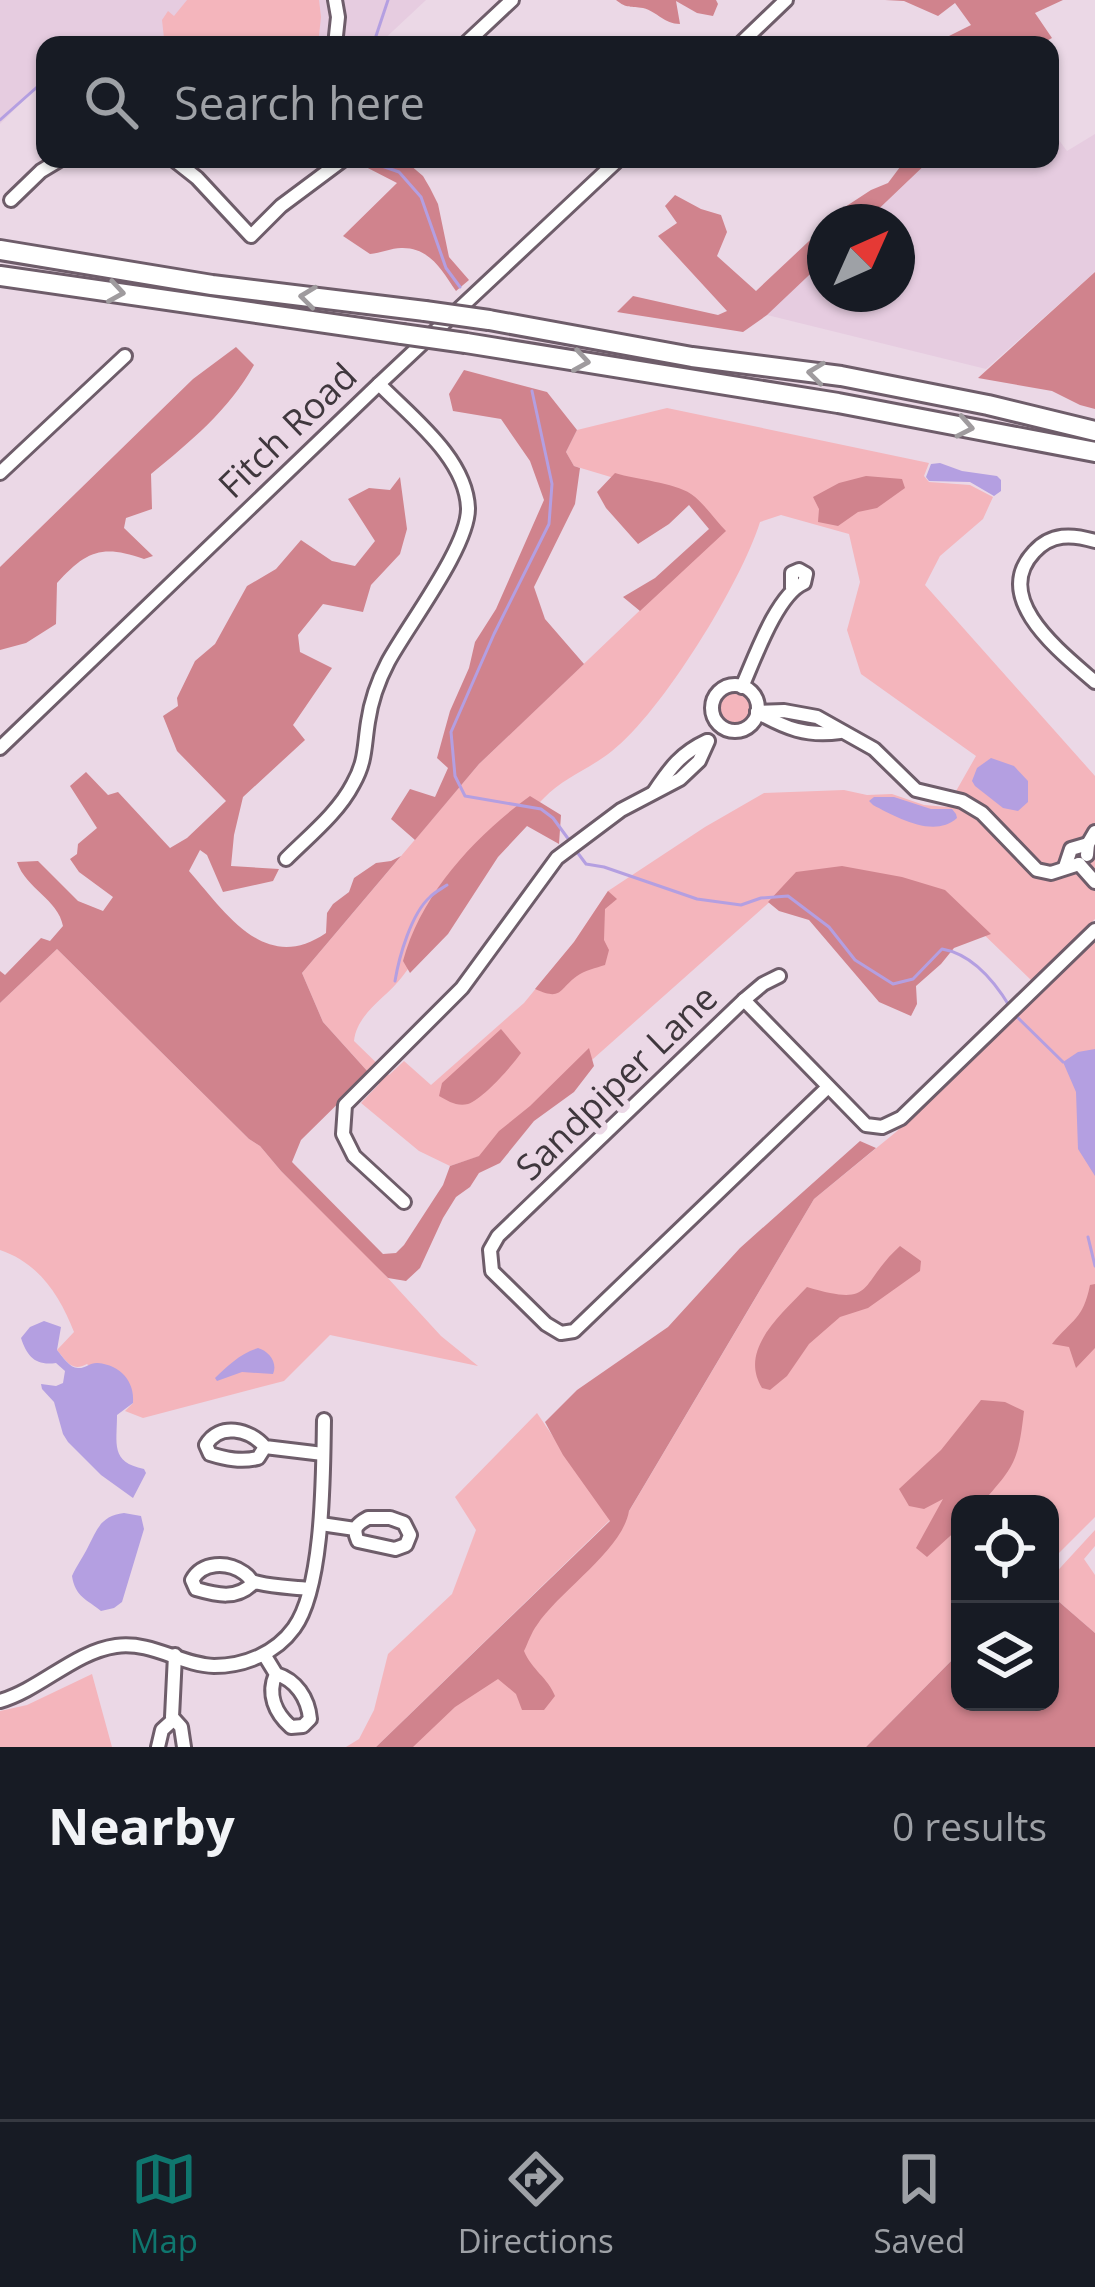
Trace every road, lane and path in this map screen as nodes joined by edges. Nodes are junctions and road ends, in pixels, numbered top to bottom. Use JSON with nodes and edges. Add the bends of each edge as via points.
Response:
{"nodes":[{"id":1,"x":335,"y":0,"type":"edge"},
{"id":2,"x":512,"y":0,"type":"edge"},
{"id":3,"x":786,"y":0,"type":"edge"},
{"id":4,"x":336,"y":36,"type":"edge"},
{"id":5,"x":474,"y":36,"type":"edge"},
{"id":6,"x":748,"y":36,"type":"edge"},
{"id":7,"x":46,"y":168,"type":"edge"},
{"id":8,"x":184,"y":168,"type":"edge"},
{"id":9,"x":332,"y":168,"type":"edge"},
{"id":10,"x":609,"y":168,"type":"edge"},
{"id":11,"x":10,"y":200,"type":"dead end"},
{"id":12,"x":0,"y":250,"type":"edge"},
{"id":13,"x":0,"y":276,"type":"edge"},
{"id":14,"x":125,"y":356,"type":"dead end"},
{"id":15,"x":379,"y":384,"type":"junction"},
{"id":16,"x":1095,"y":431,"type":"edge"},
{"id":17,"x":1095,"y":452,"type":"edge"},
{"id":18,"x":0,"y":473,"type":"edge"},
{"id":19,"x":1095,"y":541,"type":"edge"},
{"id":20,"x":792,"y":588,"type":"dead end"},
{"id":21,"x":1095,"y":682,"type":"edge"},
{"id":22,"x":742,"y":687,"type":"junction"},
{"id":23,"x":757,"y":712,"type":"junction"},
{"id":24,"x":723,"y":728,"type":"junction"},
{"id":25,"x":0,"y":748,"type":"edge"},
{"id":26,"x":1085,"y":855,"type":"edge"},
{"id":27,"x":286,"y":859,"type":"dead end"},
{"id":28,"x":1095,"y":882,"type":"edge"},
{"id":29,"x":1095,"y":930,"type":"edge"},
{"id":30,"x":779,"y":976,"type":"dead end"},
{"id":31,"x":745,"y":1000,"type":"junction"},
{"id":32,"x":827,"y":1088,"type":"junction"},
{"id":33,"x":404,"y":1202,"type":"dead end"},
{"id":34,"x":323,"y":1420,"type":"dead end"},
{"id":35,"x":265,"y":1448,"type":"dead end"},
{"id":36,"x":323,"y":1454,"type":"junction"},
{"id":37,"x":321,"y":1524,"type":"junction"},
{"id":38,"x":355,"y":1529,"type":"dead end"},
{"id":39,"x":254,"y":1583,"type":"dead end"},
{"id":40,"x":309,"y":1589,"type":"junction"},
{"id":41,"x":175,"y":1655,"type":"junction"},
{"id":42,"x":265,"y":1656,"type":"junction"},
{"id":43,"x":276,"y":1674,"type":"dead end"},
{"id":44,"x":0,"y":1701,"type":"edge"},
{"id":45,"x":173,"y":1720,"type":"junction"},
{"id":46,"x":158,"y":1747,"type":"edge"},
{"id":47,"x":184,"y":1747,"type":"edge"}],
"edges":[{"from":1,"to":4,"type":"street"},
{"from":2,"to":5,"type":"street"},
{"from":3,"to":6,"type":"street"},
{"from":7,"to":11,"type":"street"},
{"from":8,"to":9,"type":"street","via":[[251,236]]},
{"from":10,"to":15,"type":"street","name":"Fitch Road"},
{"from":16,"to":12,"type":"highway","one_way":true,"bridge":true,"via":[[842,376]]},
{"from":13,"to":17,"type":"highway","one_way":true,"bridge":true,"via":[[466,343]]},
{"from":14,"to":18,"type":"street"},
{"from":15,"to":25,"type":"street","name":"Fitch Road"},
{"from":15,"to":27,"type":"street","via":[[449,456],[469,512],[377,683],[365,760],[352,786]]},
{"from":19,"to":21,"type":"street","via":[[1060,536],[1041,544],[1020,579],[1030,618]]},
{"from":20,"to":22,"type":"street"},
{"from":22,"to":23,"type":"street"},
{"from":22,"to":24,"type":"street","via":[[721,690],[712,702]]},
{"from":23,"to":24,"type":"street","via":[[744,729]]},
{"from":23,"to":26,"type":"street","via":[[817,717],[874,749],[916,790],[982,813],[1037,870],[1051,873]]},
{"from":24,"to":33,"type":"street","via":[[680,779],[621,809],[557,858],[462,988],[345,1105],[344,1134],[354,1156]]},
{"from":26,"to":28,"type":"street"},
{"from":29,"to":32,"type":"street","via":[[901,1118],[866,1125]]},
{"from":30,"to":31,"type":"street","name":"Sandpiper Lane"},
{"from":31,"to":32,"type":"street"},
{"from":31,"to":32,"type":"street","name":"Sandpiper Lane","via":[[498,1236],[492,1270],[546,1324],[574,1331]]},
{"from":34,"to":36,"type":"street"},
{"from":35,"to":36,"type":"street"},
{"from":36,"to":37,"type":"street"},
{"from":37,"to":38,"type":"street"},
{"from":37,"to":40,"type":"street"},
{"from":39,"to":40,"type":"street"},
{"from":40,"to":42,"type":"street","via":[[295,1628]]},
{"from":41,"to":42,"type":"street","via":[[211,1666]]},
{"from":41,"to":44,"type":"street","via":[[115,1646]]},
{"from":41,"to":45,"type":"street"},
{"from":42,"to":43,"type":"street"},
{"from":45,"to":46,"type":"street"},
{"from":45,"to":47,"type":"street"}]}
